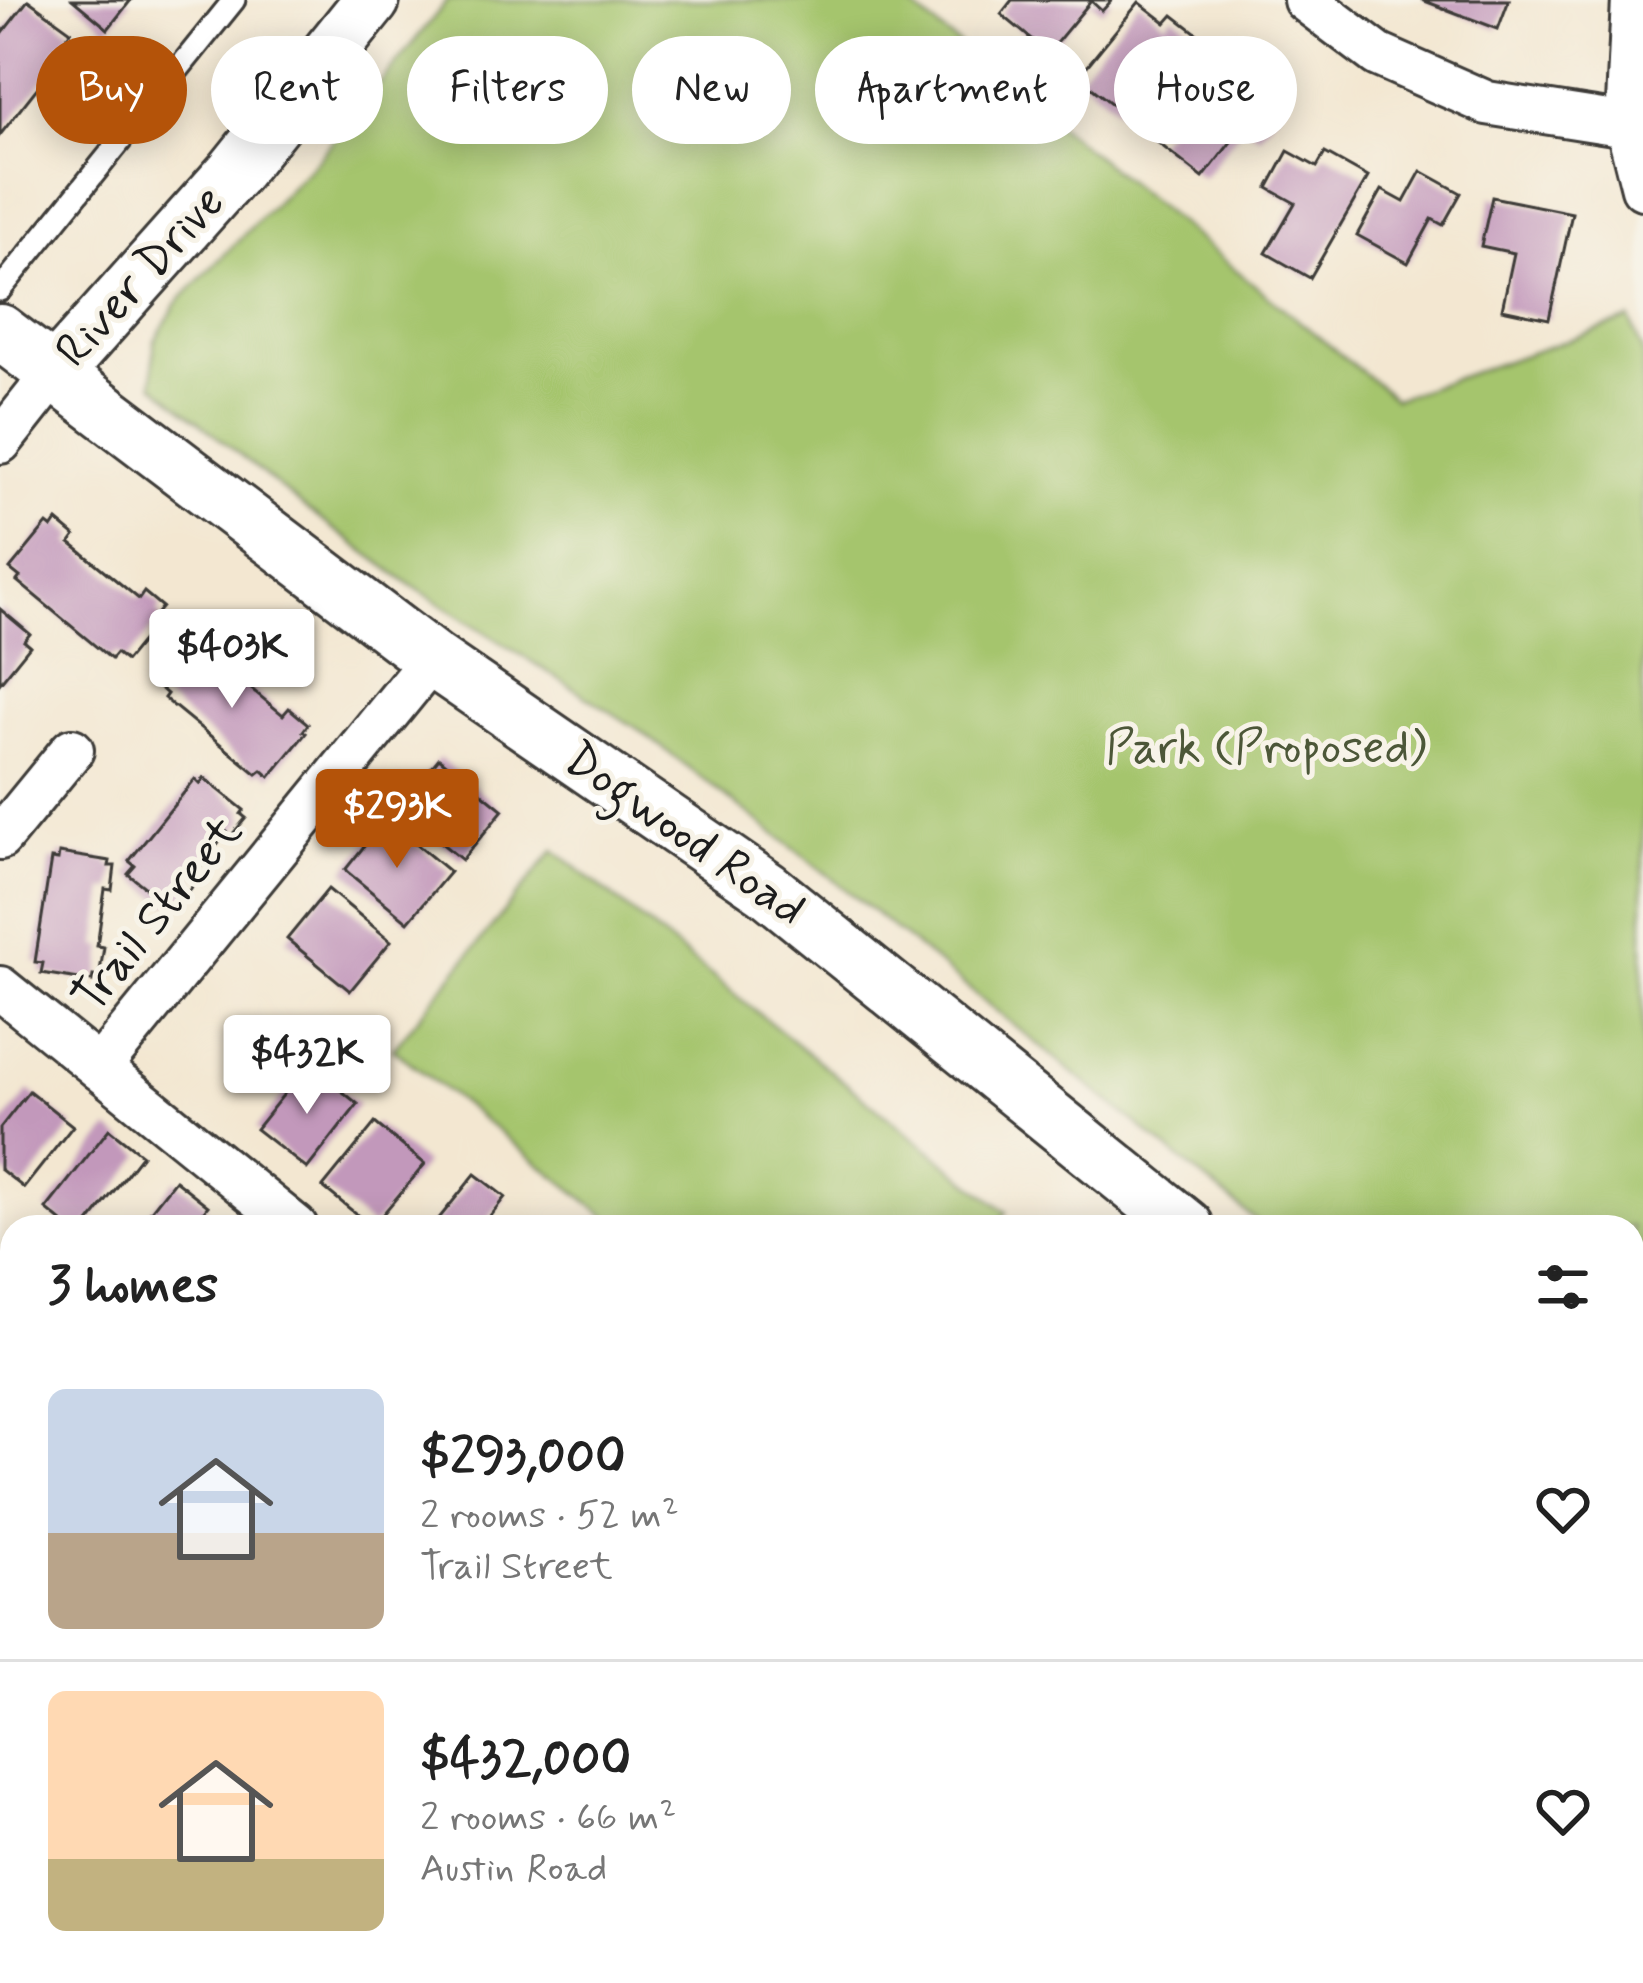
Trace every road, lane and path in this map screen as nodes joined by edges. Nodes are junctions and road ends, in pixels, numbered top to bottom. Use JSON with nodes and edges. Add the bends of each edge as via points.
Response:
{"nodes":[{"id":1,"x":234,"y":0,"type":"edge"},
{"id":2,"x":372,"y":0,"type":"edge"},
{"id":3,"x":1305,"y":0,"type":"edge"},
{"id":4,"x":1633,"y":0,"type":"edge"},
{"id":5,"x":1627,"y":125,"type":"junction"},
{"id":6,"x":1643,"y":188,"type":"edge"},
{"id":7,"x":0,"y":290,"type":"edge"},
{"id":8,"x":0,"y":332,"type":"edge"},
{"id":9,"x":53,"y":375,"type":"junction"},
{"id":10,"x":0,"y":442,"type":"edge"},
{"id":11,"x":431,"y":659,"type":"junction"},
{"id":12,"x":72,"y":750,"type":"dead end"},
{"id":13,"x":0,"y":838,"type":"edge"},
{"id":14,"x":0,"y":988,"type":"edge"},
{"id":15,"x":99,"y":1068,"type":"junction"},
{"id":16,"x":271,"y":1215,"type":"edge"},
{"id":17,"x":1171,"y":1215,"type":"edge"}],
"edges":[{"from":1,"to":7,"type":"lane"},
{"from":2,"to":9,"type":"street","name":"River Drive"},
{"from":3,"to":5,"type":"street","via":[[1378,55],[1487,103]]},
{"from":4,"to":5,"type":"street"},
{"from":5,"to":6,"type":"street"},
{"from":8,"to":9,"type":"street","name":"Dogwood Road"},
{"from":9,"to":10,"type":"street","name":"River Drive"},
{"from":9,"to":11,"type":"street","name":"Dogwood Road"},
{"from":11,"to":15,"type":"street","name":"Trail Street"},
{"from":11,"to":17,"type":"street","name":"Dogwood Road","via":[[767,890]]},
{"from":12,"to":13,"type":"street"},
{"from":14,"to":15,"type":"street"},
{"from":15,"to":16,"type":"street"}]}
